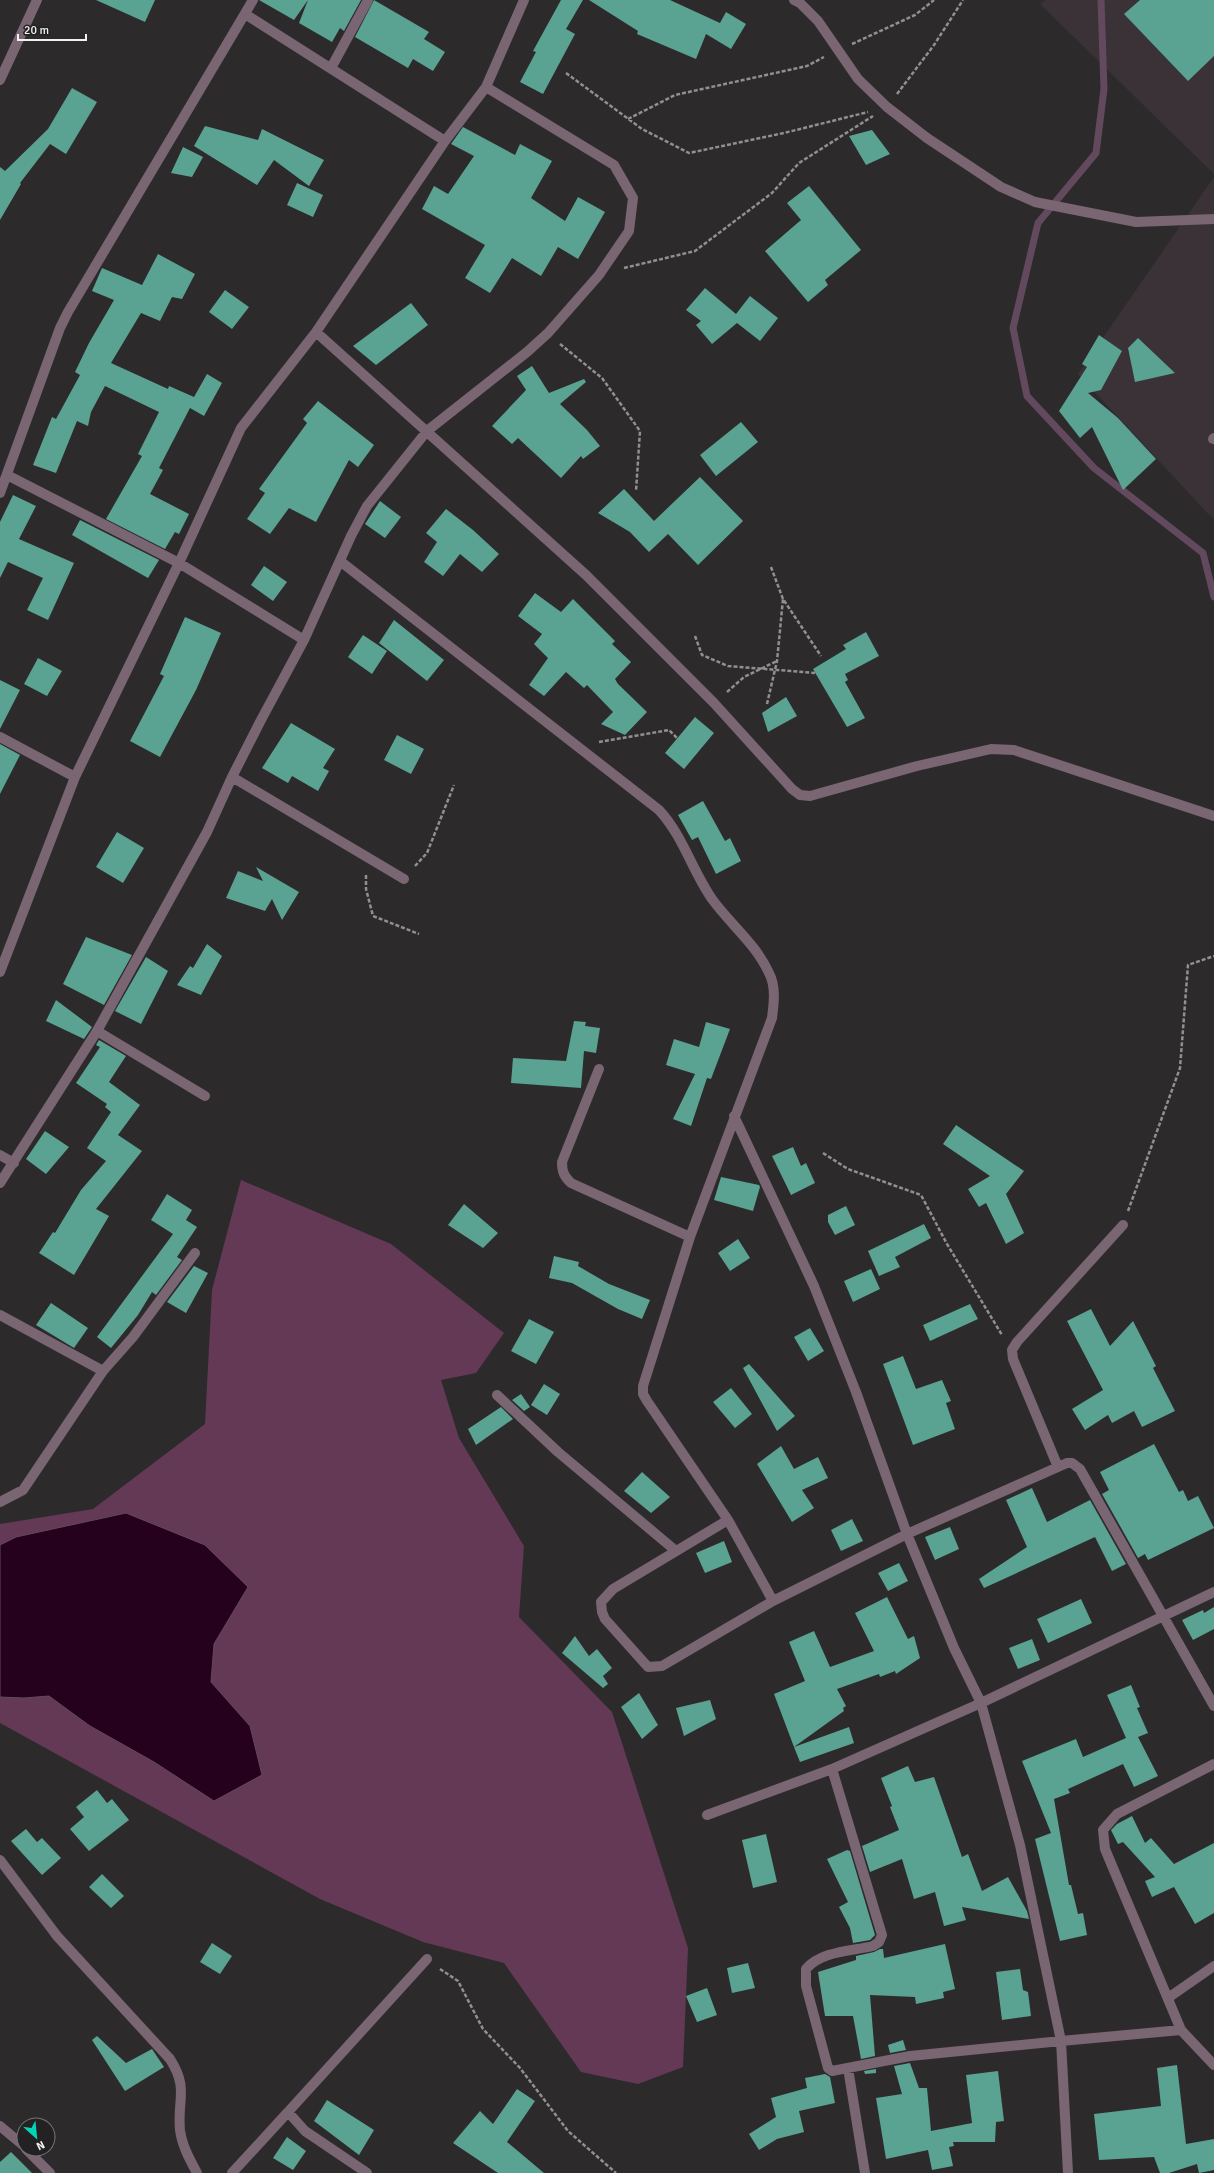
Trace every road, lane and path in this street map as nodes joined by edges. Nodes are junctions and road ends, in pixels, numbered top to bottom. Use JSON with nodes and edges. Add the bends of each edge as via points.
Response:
{"nodes":[{"id":1,"x":37,"y":0,"type":"edge"},
{"id":2,"x":253,"y":0,"type":"edge"},
{"id":3,"x":368,"y":0,"type":"edge"},
{"id":4,"x":524,"y":0,"type":"edge"},
{"id":5,"x":794,"y":0,"type":"edge"},
{"id":6,"x":934,"y":0,"type":"edge"},
{"id":7,"x":963,"y":0,"type":"edge"},
{"id":8,"x":245,"y":14,"type":"junction"},
{"id":9,"x":838,"y":50,"type":"junction"},
{"id":10,"x":331,"y":68,"type":"junction"},
{"id":11,"x":566,"y":73,"type":"dead end"},
{"id":12,"x":0,"y":80,"type":"edge"},
{"id":13,"x":486,"y":87,"type":"junction"},
{"id":14,"x":887,"y":107,"type":"junction"},
{"id":15,"x":628,"y":119,"type":"junction"},
{"id":16,"x":446,"y":140,"type":"junction"},
{"id":17,"x":1214,"y":219,"type":"edge"},
{"id":18,"x":599,"y":275,"type":"junction"},
{"id":19,"x":316,"y":332,"type":"junction"},
{"id":20,"x":548,"y":333,"type":"junction"},
{"id":21,"x":427,"y":430,"type":"junction"},
{"id":22,"x":7,"y":475,"type":"junction"},
{"id":23,"x":636,"y":492,"type":"dead end"},
{"id":24,"x":0,"y":493,"type":"edge"},
{"id":25,"x":340,"y":561,"type":"junction"},
{"id":26,"x":179,"y":563,"type":"junction"},
{"id":27,"x":771,"y":567,"type":"dead end"},
{"id":28,"x":783,"y":599,"type":"junction"},
{"id":29,"x":695,"y":636,"type":"dead end"},
{"id":30,"x":304,"y":640,"type":"junction"},
{"id":31,"x":821,"y":656,"type":"dead end"},
{"id":32,"x":777,"y":661,"type":"junction"},
{"id":33,"x":762,"y":668,"type":"junction"},
{"id":34,"x":775,"y":669,"type":"junction"},
{"id":35,"x":815,"y":673,"type":"dead end"},
{"id":36,"x":714,"y":703,"type":"junction"},
{"id":37,"x":767,"y":704,"type":"dead end"},
{"id":38,"x":0,"y":737,"type":"edge"},
{"id":39,"x":677,"y":738,"type":"dead end"},
{"id":40,"x":577,"y":747,"type":"junction"},
{"id":41,"x":75,"y":777,"type":"junction"},
{"id":42,"x":232,"y":777,"type":"junction"},
{"id":43,"x":454,"y":785,"type":"dead end"},
{"id":44,"x":1214,"y":816,"type":"edge"},
{"id":45,"x":365,"y":856,"type":"junction"},
{"id":46,"x":404,"y":879,"type":"joint"},
{"id":47,"x":419,"y":934,"type":"dead end"},
{"id":48,"x":1214,"y":956,"type":"edge"},
{"id":49,"x":0,"y":972,"type":"edge"},
{"id":50,"x":97,"y":1031,"type":"junction"},
{"id":51,"x":599,"y":1069,"type":"dead end"},
{"id":52,"x":205,"y":1096,"type":"dead end"},
{"id":53,"x":734,"y":1116,"type":"junction"},
{"id":54,"x":823,"y":1153,"type":"dead end"},
{"id":55,"x":0,"y":1155,"type":"edge"},
{"id":56,"x":14,"y":1164,"type":"junction"},
{"id":57,"x":0,"y":1184,"type":"edge"},
{"id":58,"x":1123,"y":1224,"type":"joint"},
{"id":59,"x":690,"y":1237,"type":"junction"},
{"id":60,"x":195,"y":1253,"type":"dead end"},
{"id":61,"x":0,"y":1315,"type":"edge"},
{"id":62,"x":1012,"y":1350,"type":"junction"},
{"id":63,"x":103,"y":1371,"type":"junction"},
{"id":64,"x":497,"y":1395,"type":"dead end"},
{"id":65,"x":1058,"y":1467,"type":"junction"},
{"id":66,"x":0,"y":1502,"type":"edge"},
{"id":67,"x":728,"y":1520,"type":"junction"},
{"id":68,"x":907,"y":1534,"type":"junction"},
{"id":69,"x":676,"y":1551,"type":"junction"},
{"id":70,"x":1214,"y":1592,"type":"edge"},
{"id":71,"x":774,"y":1602,"type":"junction"},
{"id":72,"x":1163,"y":1617,"type":"junction"},
{"id":73,"x":981,"y":1704,"type":"junction"},
{"id":74,"x":1214,"y":1706,"type":"edge"},
{"id":75,"x":1214,"y":1764,"type":"edge"},
{"id":76,"x":832,"y":1769,"type":"junction"},
{"id":77,"x":706,"y":1815,"type":"dead end"},
{"id":78,"x":0,"y":1860,"type":"edge"},
{"id":79,"x":427,"y":1959,"type":"joint"},
{"id":80,"x":1214,"y":1966,"type":"edge"},
{"id":81,"x":1168,"y":1998,"type":"junction"},
{"id":82,"x":1180,"y":2030,"type":"junction"},
{"id":83,"x":1060,"y":2041,"type":"junction"},
{"id":84,"x":1214,"y":2065,"type":"edge"},
{"id":85,"x":848,"y":2068,"type":"junction"},
{"id":86,"x":288,"y":2112,"type":"junction"},
{"id":87,"x":0,"y":2126,"type":"edge"},
{"id":88,"x":16,"y":2139,"type":"edge"},
{"id":89,"x":34,"y":2157,"type":"edge"},
{"id":90,"x":50,"y":2173,"type":"edge"},
{"id":91,"x":198,"y":2173,"type":"edge"},
{"id":92,"x":232,"y":2173,"type":"edge"},
{"id":93,"x":367,"y":2173,"type":"edge"},
{"id":94,"x":616,"y":2173,"type":"edge"},
{"id":95,"x":865,"y":2173,"type":"edge"},
{"id":96,"x":1068,"y":2173,"type":"edge"}],
"edges":[{"from":1,"to":12,"type":"street"},
{"from":2,"to":8,"type":"street"},
{"from":3,"to":10,"type":"street"},
{"from":4,"to":13,"type":"street"},
{"from":5,"to":9,"type":"street","via":[[818,21]]},
{"from":6,"to":9,"type":"path","via":[[915,15]]},
{"from":7,"to":14,"type":"path","via":[[934,45]]},
{"from":8,"to":10,"type":"street"},
{"from":8,"to":22,"type":"street","via":[[68,312]]},
{"from":9,"to":14,"type":"street","via":[[858,79]]},
{"from":9,"to":15,"type":"path","via":[[807,66],[675,95]]},
{"from":10,"to":16,"type":"street"},
{"from":11,"to":15,"type":"path"},
{"from":13,"to":16,"type":"street"},
{"from":13,"to":18,"type":"street","via":[[614,165],[633,198],[629,231]]},
{"from":14,"to":15,"type":"path","via":[[784,133],[689,153],[642,130]]},
{"from":14,"to":17,"type":"street","via":[[965,165],[1001,187],[1035,202],[1136,222]]},
{"from":14,"to":18,"type":"path","via":[[799,163],[772,193],[696,251]]},
{"from":16,"to":19,"type":"street"},
{"from":18,"to":20,"type":"street"},
{"from":19,"to":21,"type":"street"},
{"from":19,"to":26,"type":"street","via":[[241,428]]},
{"from":20,"to":21,"type":"street"},
{"from":20,"to":23,"type":"path","via":[[602,378],[640,431]]},
{"from":21,"to":25,"type":"street","via":[[367,506]]},
{"from":21,"to":36,"type":"street","via":[[586,575]]},
{"from":22,"to":24,"type":"street"},
{"from":22,"to":26,"type":"street"},
{"from":25,"to":30,"type":"street"},
{"from":25,"to":40,"type":"street"},
{"from":26,"to":30,"type":"street"},
{"from":26,"to":41,"type":"street"},
{"from":27,"to":28,"type":"path"},
{"from":28,"to":31,"type":"path"},
{"from":28,"to":32,"type":"path"},
{"from":29,"to":33,"type":"path","via":[[702,655],[728,666]]},
{"from":30,"to":42,"type":"street"},
{"from":32,"to":33,"type":"path"},
{"from":32,"to":34,"type":"path"},
{"from":33,"to":34,"type":"path"},
{"from":33,"to":36,"type":"path","via":[[744,677]]},
{"from":34,"to":35,"type":"path"},
{"from":34,"to":37,"type":"path"},
{"from":36,"to":44,"type":"street","via":[[800,795],[810,796],[917,766],[991,749],[1014,750]]},
{"from":38,"to":41,"type":"street"},
{"from":39,"to":40,"type":"path","via":[[669,730]]},
{"from":40,"to":53,"type":"street","via":[[659,810],[669,821],[711,898],[760,954],[770,975],[774,997],[772,1018]]},
{"from":41,"to":49,"type":"street"},
{"from":42,"to":45,"type":"street"},
{"from":42,"to":50,"type":"street","via":[[207,832]]},
{"from":43,"to":46,"type":"path","via":[[427,853]]},
{"from":45,"to":46,"type":"street"},
{"from":45,"to":47,"type":"path","via":[[366,889],[373,916]]},
{"from":48,"to":58,"type":"path","via":[[1188,965],[1180,1068]]},
{"from":50,"to":52,"type":"street"},
{"from":50,"to":56,"type":"street"},
{"from":51,"to":59,"type":"street","via":[[562,1162],[565,1178]]},
{"from":53,"to":59,"type":"street"},
{"from":53,"to":68,"type":"street","via":[[814,1286],[856,1392]]},
{"from":54,"to":62,"type":"path","via":[[848,1169],[921,1195],[977,1296]]},
{"from":55,"to":56,"type":"street"},
{"from":56,"to":57,"type":"street"},
{"from":58,"to":62,"type":"street","via":[[1016,1342]]},
{"from":59,"to":67,"type":"street","via":[[643,1386],[643,1394]]},
{"from":60,"to":63,"type":"street","via":[[133,1337]]},
{"from":61,"to":63,"type":"street"},
{"from":62,"to":65,"type":"street","via":[[1013,1359]]},
{"from":63,"to":66,"type":"street","via":[[23,1490]]},
{"from":64,"to":69,"type":"street","via":[[558,1452]]},
{"from":65,"to":68,"type":"street"},
{"from":65,"to":72,"type":"street","via":[[1067,1463],[1076,1465]]},
{"from":67,"to":69,"type":"street"},
{"from":67,"to":71,"type":"street"},
{"from":68,"to":71,"type":"street"},
{"from":68,"to":73,"type":"street","via":[[954,1648]]},
{"from":69,"to":71,"type":"street","via":[[613,1589],[601,1602],[606,1619],[648,1667],[662,1666]]},
{"from":70,"to":72,"type":"street"},
{"from":72,"to":73,"type":"street"},
{"from":72,"to":74,"type":"street"},
{"from":73,"to":76,"type":"street"},
{"from":73,"to":83,"type":"street","via":[[1020,1845]]},
{"from":75,"to":81,"type":"street","via":[[1117,1814],[1103,1830],[1105,1849]]},
{"from":76,"to":77,"type":"street"},
{"from":76,"to":85,"type":"street","via":[[882,1935],[879,1942],[873,1946],[821,1957],[806,1969],[806,1986],[825,2062],[832,2071]]},
{"from":78,"to":91,"type":"street","via":[[58,1936],[170,2059],[179,2074],[182,2090],[180,2130],[186,2155]]},
{"from":79,"to":86,"type":"street"},
{"from":79,"to":94,"type":"path","via":[[458,1981],[483,2028],[520,2068],[568,2131]]},
{"from":80,"to":81,"type":"street"},
{"from":81,"to":82,"type":"street"},
{"from":82,"to":83,"type":"street"},
{"from":82,"to":84,"type":"street"},
{"from":83,"to":85,"type":"street","via":[[910,2056]]},
{"from":83,"to":96,"type":"street"},
{"from":85,"to":95,"type":"street"},
{"from":86,"to":92,"type":"street"},
{"from":86,"to":93,"type":"street","via":[[305,2131]]},
{"from":87,"to":88,"type":"street"},
{"from":89,"to":90,"type":"street"}]}
